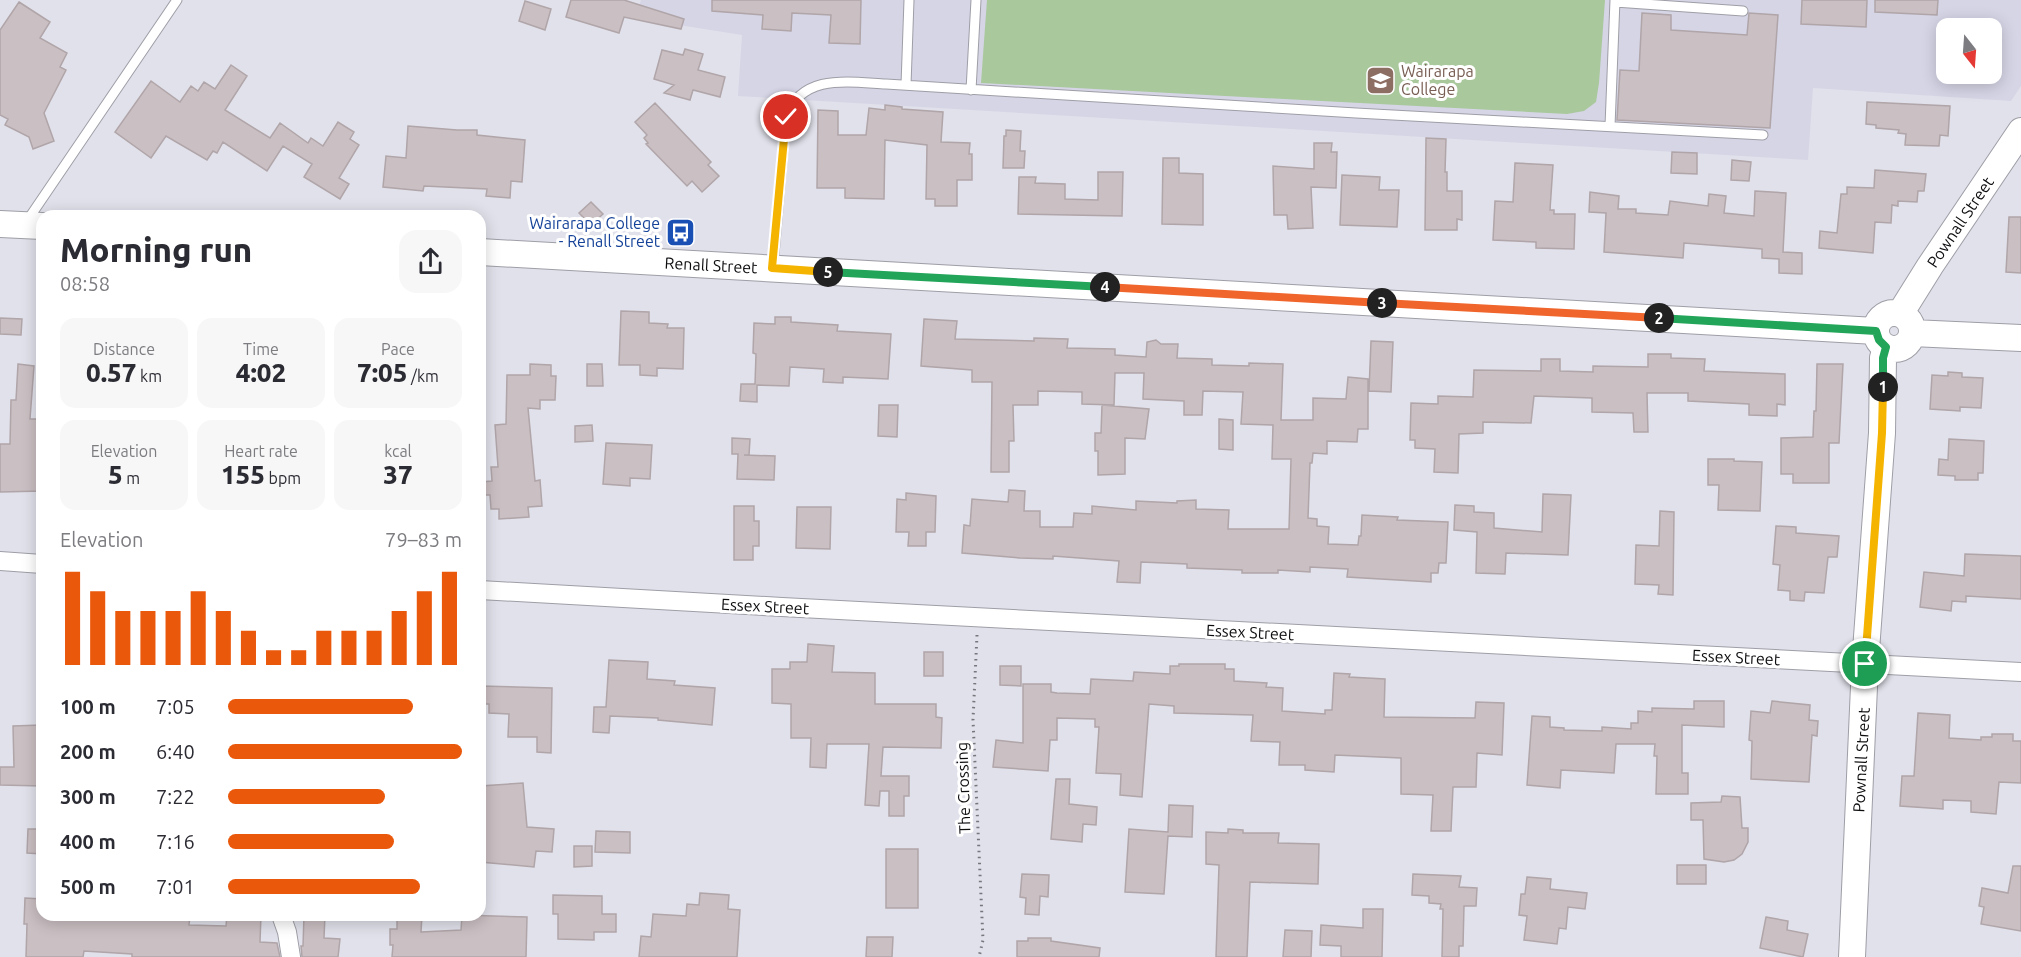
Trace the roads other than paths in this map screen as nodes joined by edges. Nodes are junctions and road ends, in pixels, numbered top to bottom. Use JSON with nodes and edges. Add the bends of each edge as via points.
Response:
{"nodes":[{"id":1,"x":177,"y":0,"type":"edge"},
{"id":2,"x":909,"y":0,"type":"edge"},
{"id":3,"x":976,"y":0,"type":"edge"},
{"id":4,"x":1615,"y":1,"type":"edge"},
{"id":5,"x":1743,"y":11,"type":"dead end"},
{"id":6,"x":906,"y":85,"type":"junction"},
{"id":7,"x":970,"y":90,"type":"junction"},
{"id":8,"x":1610,"y":126,"type":"junction"},
{"id":9,"x":2021,"y":131,"type":"edge"},
{"id":10,"x":1763,"y":135,"type":"dead end"},
{"id":11,"x":22,"y":225,"type":"edge"},
{"id":12,"x":486,"y":252,"type":"edge"},
{"id":13,"x":772,"y":268,"type":"junction"},
{"id":14,"x":1906,"y":323,"type":"junction"},
{"id":15,"x":2021,"y":338,"type":"edge"},
{"id":16,"x":1881,"y":339,"type":"junction"},
{"id":17,"x":0,"y":561,"type":"edge"},
{"id":18,"x":36,"y":564,"type":"edge"},
{"id":19,"x":486,"y":590,"type":"edge"},
{"id":20,"x":1865,"y":664,"type":"junction"},
{"id":21,"x":2021,"y":672,"type":"edge"},
{"id":22,"x":283,"y":921,"type":"edge"},
{"id":23,"x":291,"y":957,"type":"edge"},
{"id":24,"x":1852,"y":957,"type":"edge"}],
"edges":[{"from":1,"to":11,"type":"lane"},
{"from":2,"to":6,"type":"lane"},
{"from":3,"to":7,"type":"lane"},
{"from":4,"to":5,"type":"lane"},
{"from":4,"to":8,"type":"lane"},
{"from":6,"to":7,"type":"lane"},
{"from":6,"to":13,"type":"lane","via":[[824,84],[794,101],[785,124]]},
{"from":7,"to":8,"type":"lane"},
{"from":8,"to":10,"type":"lane"},
{"from":9,"to":14,"type":"street","name":"Pownall Street","via":[[1930,266]]},
{"from":12,"to":13,"type":"street","name":"Renall Street"},
{"from":13,"to":16,"type":"street","name":"Renall Street"},
{"from":14,"to":15,"type":"street"},
{"from":14,"to":16,"type":"street","via":[[1911,338],[1903,347],[1891,349]]},
{"from":16,"to":20,"type":"street","name":"Pownall Street","via":[[1882,433]]},
{"from":17,"to":18,"type":"street"},
{"from":19,"to":20,"type":"street","name":"Essex Street"},
{"from":20,"to":21,"type":"street","name":"Essex Street"},
{"from":20,"to":24,"type":"street","name":"Pownall Street"},
{"from":22,"to":23,"type":"street"}]}
